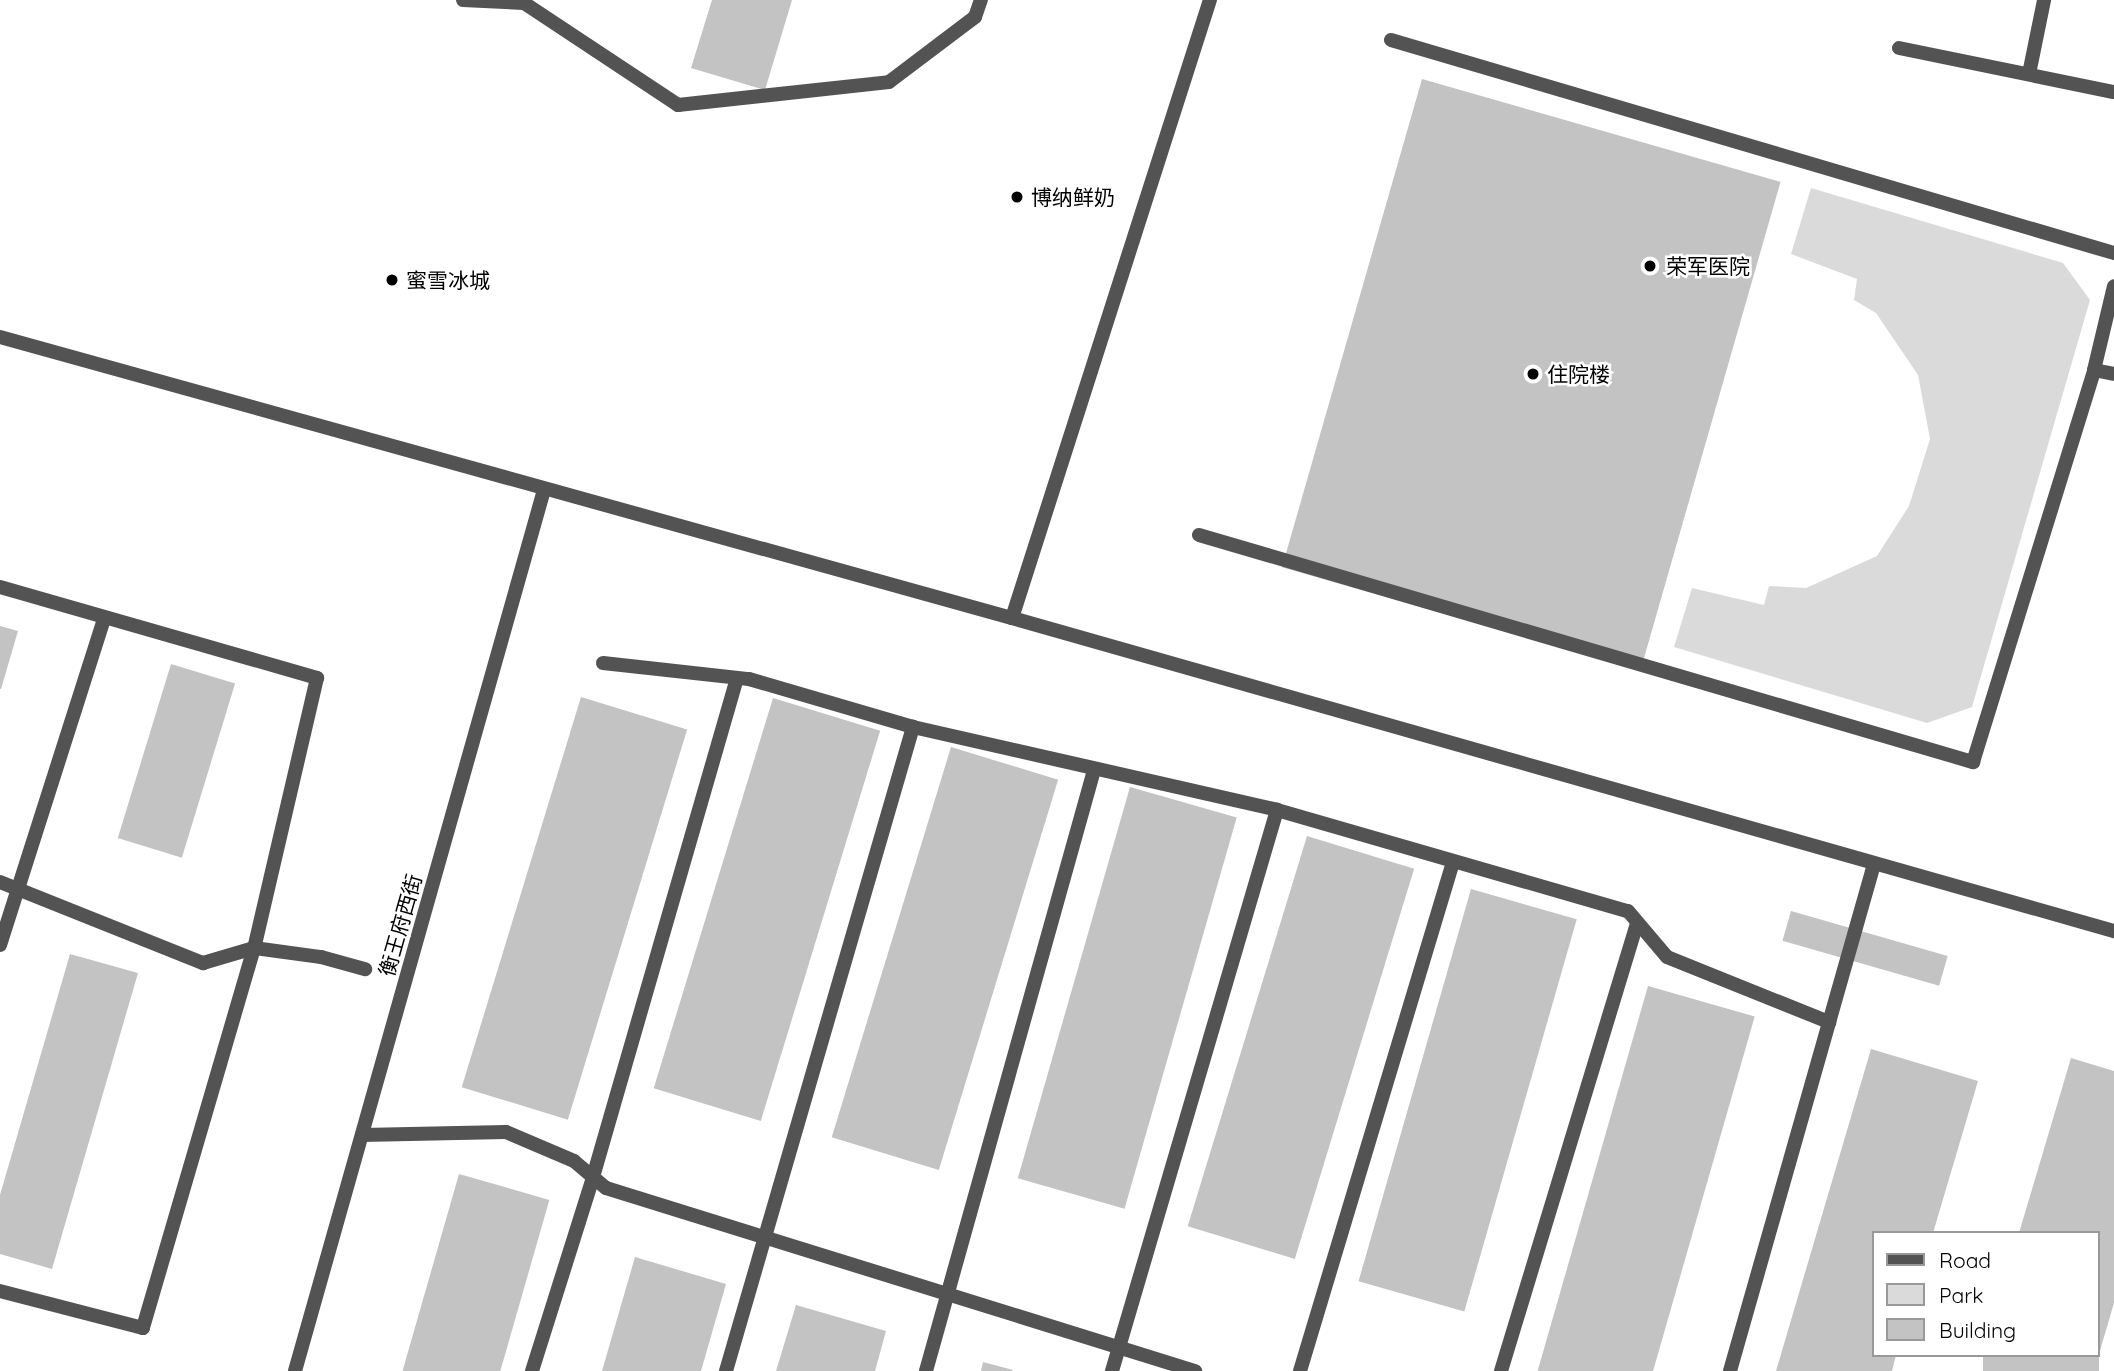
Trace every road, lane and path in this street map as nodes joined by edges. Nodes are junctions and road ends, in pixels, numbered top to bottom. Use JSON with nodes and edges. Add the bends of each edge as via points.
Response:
{"nodes":[{"id":1,"x":463,"y":0,"type":"edge"},
{"id":2,"x":981,"y":0,"type":"edge"},
{"id":3,"x":1210,"y":0,"type":"edge"},
{"id":4,"x":2044,"y":0,"type":"edge"},
{"id":5,"x":1391,"y":40,"type":"dead end"},
{"id":6,"x":1899,"y":48,"type":"dead end"},
{"id":7,"x":2029,"y":74,"type":"junction"},
{"id":8,"x":2114,"y":92,"type":"edge"},
{"id":9,"x":2114,"y":253,"type":"edge"},
{"id":10,"x":2114,"y":286,"type":"edge"},
{"id":11,"x":0,"y":337,"type":"edge"},
{"id":12,"x":2094,"y":370,"type":"junction"},
{"id":13,"x":2114,"y":374,"type":"edge"},
{"id":14,"x":544,"y":490,"type":"junction"},
{"id":15,"x":1199,"y":535,"type":"dead end"},
{"id":16,"x":0,"y":587,"type":"edge"},
{"id":17,"x":1012,"y":618,"type":"junction"},
{"id":18,"x":104,"y":619,"type":"junction"},
{"id":19,"x":603,"y":663,"type":"dead end"},
{"id":20,"x":737,"y":678,"type":"junction"},
{"id":21,"x":913,"y":727,"type":"junction"},
{"id":22,"x":1094,"y":770,"type":"junction"},
{"id":23,"x":1277,"y":810,"type":"junction"},
{"id":24,"x":1453,"y":862,"type":"junction"},
{"id":25,"x":1874,"y":864,"type":"junction"},
{"id":26,"x":0,"y":882,"type":"edge"},
{"id":27,"x":18,"y":887,"type":"junction"},
{"id":28,"x":1637,"y":924,"type":"junction"},
{"id":29,"x":2114,"y":930,"type":"edge"},
{"id":30,"x":0,"y":945,"type":"edge"},
{"id":31,"x":254,"y":948,"type":"junction"},
{"id":32,"x":365,"y":969,"type":"dead end"},
{"id":33,"x":1829,"y":1022,"type":"junction"},
{"id":34,"x":362,"y":1135,"type":"junction"},
{"id":35,"x":593,"y":1177,"type":"junction"},
{"id":36,"x":765,"y":1238,"type":"junction"},
{"id":37,"x":0,"y":1291,"type":"edge"},
{"id":38,"x":948,"y":1296,"type":"junction"},
{"id":39,"x":1118,"y":1349,"type":"junction"},
{"id":40,"x":295,"y":1371,"type":"edge"},
{"id":41,"x":532,"y":1371,"type":"edge"},
{"id":42,"x":726,"y":1371,"type":"edge"},
{"id":43,"x":926,"y":1371,"type":"edge"},
{"id":44,"x":1112,"y":1371,"type":"edge"},
{"id":45,"x":1195,"y":1371,"type":"edge"},
{"id":46,"x":1300,"y":1371,"type":"edge"},
{"id":47,"x":1501,"y":1371,"type":"edge"},
{"id":48,"x":1730,"y":1371,"type":"edge"}],
"edges":[{"from":1,"to":2,"type":"street","via":[[524,3],[678,105],[889,82],[975,17]]},
{"from":3,"to":17,"type":"street"},
{"from":4,"to":7,"type":"street"},
{"from":5,"to":9,"type":"street"},
{"from":6,"to":7,"type":"street"},
{"from":7,"to":8,"type":"street"},
{"from":10,"to":12,"type":"street"},
{"from":11,"to":14,"type":"street"},
{"from":12,"to":13,"type":"street"},
{"from":12,"to":15,"type":"street","via":[[1973,762]]},
{"from":14,"to":17,"type":"street"},
{"from":14,"to":34,"type":"street","name":"衡王府西街"},
{"from":16,"to":18,"type":"street"},
{"from":17,"to":25,"type":"street"},
{"from":18,"to":27,"type":"street"},
{"from":18,"to":31,"type":"street","via":[[317,678]]},
{"from":19,"to":20,"type":"street"},
{"from":20,"to":21,"type":"street"},
{"from":20,"to":35,"type":"street"},
{"from":21,"to":22,"type":"street"},
{"from":21,"to":36,"type":"street"},
{"from":22,"to":23,"type":"street"},
{"from":22,"to":38,"type":"street"},
{"from":23,"to":24,"type":"street"},
{"from":23,"to":39,"type":"street"},
{"from":24,"to":28,"type":"street","via":[[1628,911]]},
{"from":24,"to":46,"type":"street"},
{"from":25,"to":29,"type":"street"},
{"from":25,"to":33,"type":"street"},
{"from":26,"to":27,"type":"street"},
{"from":27,"to":30,"type":"street"},
{"from":27,"to":31,"type":"street","via":[[203,963]]},
{"from":28,"to":33,"type":"street","via":[[1667,957]]},
{"from":28,"to":47,"type":"street"},
{"from":31,"to":32,"type":"street","via":[[321,957]]},
{"from":31,"to":37,"type":"street","via":[[143,1328]]},
{"from":33,"to":48,"type":"street"},
{"from":34,"to":35,"type":"street","via":[[506,1132],[574,1161]]},
{"from":34,"to":40,"type":"street","name":"衡王府西街"},
{"from":35,"to":36,"type":"street","via":[[606,1188]]},
{"from":35,"to":41,"type":"street"},
{"from":36,"to":38,"type":"street"},
{"from":36,"to":42,"type":"street"},
{"from":38,"to":39,"type":"street"},
{"from":38,"to":43,"type":"street"},
{"from":39,"to":44,"type":"street"},
{"from":39,"to":45,"type":"street"}]}
